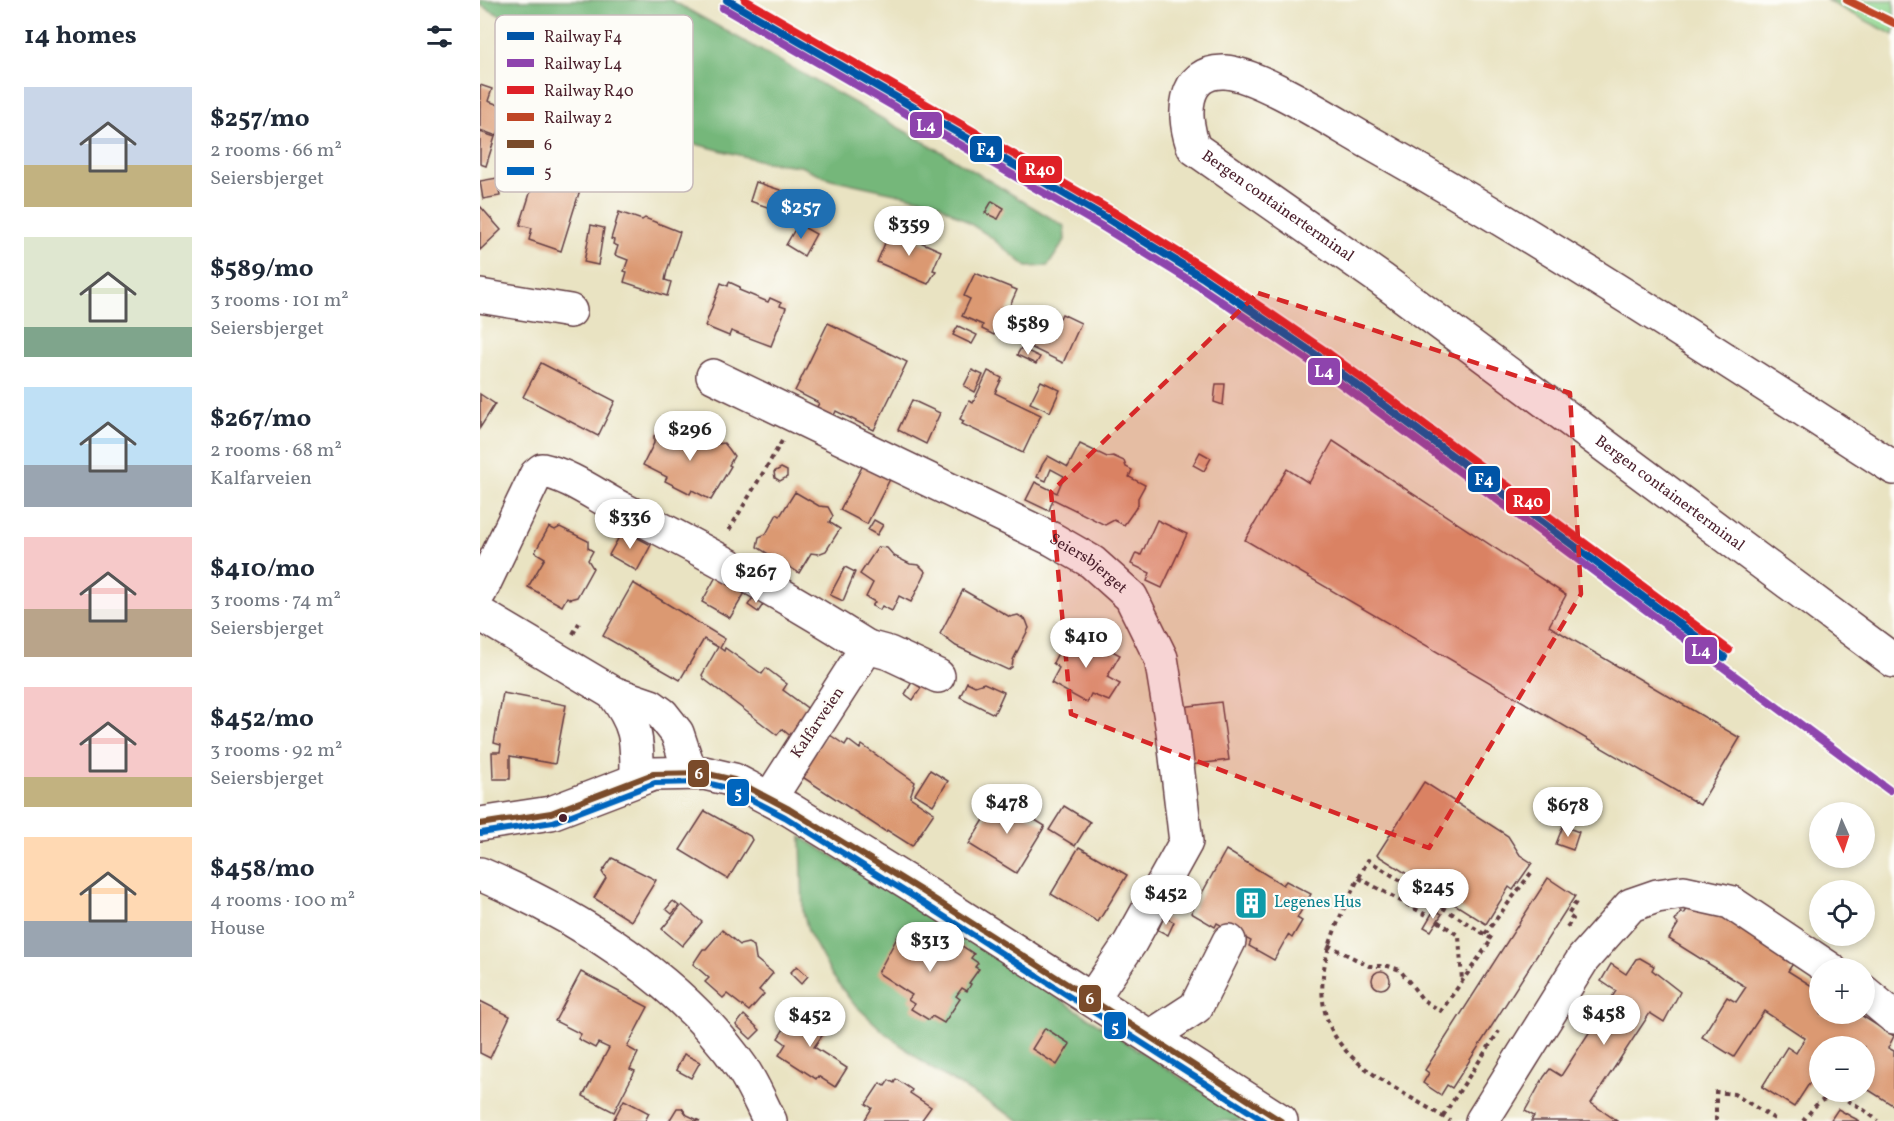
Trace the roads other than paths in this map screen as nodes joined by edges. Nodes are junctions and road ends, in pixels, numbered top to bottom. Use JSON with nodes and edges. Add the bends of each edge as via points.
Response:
{"nodes":[{"id":1,"x":480,"y":296,"type":"edge"},
{"id":2,"x":570,"y":311,"type":"dead end"},
{"id":3,"x":713,"y":376,"type":"dead end"},
{"id":4,"x":1894,"y":468,"type":"edge"},
{"id":5,"x":480,"y":592,"type":"edge"},
{"id":6,"x":480,"y":614,"type":"edge"},
{"id":7,"x":867,"y":647,"type":"junction"},
{"id":8,"x":1894,"y":661,"type":"edge"},
{"id":9,"x":938,"y":676,"type":"dead end"},
{"id":10,"x":613,"y":693,"type":"junction"},
{"id":11,"x":690,"y":772,"type":"junction"},
{"id":12,"x":637,"y":779,"type":"junction"},
{"id":13,"x":770,"y":798,"type":"junction"},
{"id":14,"x":480,"y":824,"type":"edge"},
{"id":15,"x":480,"y":874,"type":"edge"},
{"id":16,"x":1229,"y":941,"type":"dead end"},
{"id":17,"x":1814,"y":958,"type":"edge"},
{"id":18,"x":1092,"y":999,"type":"junction"},
{"id":19,"x":1875,"y":1001,"type":"edge"},
{"id":20,"x":1894,"y":1017,"type":"edge"},
{"id":21,"x":1150,"y":1037,"type":"junction"},
{"id":22,"x":770,"y":1121,"type":"edge"},
{"id":23,"x":1281,"y":1121,"type":"edge"},
{"id":24,"x":1482,"y":1121,"type":"edge"}],
"edges":[{"from":1,"to":2,"type":"street"},
{"from":3,"to":18,"type":"street","name":"Seiersbjerget","via":[[1007,516],[1082,556],[1118,583],[1141,613],[1161,658],[1186,842],[1130,944]]},
{"from":4,"to":8,"type":"street","name":"Bergen containerterminal","via":[[1563,255],[1309,108],[1254,80],[1225,72],[1209,75],[1190,93],[1185,111],[1194,148],[1381,279]]},
{"from":5,"to":7,"type":"street","via":[[536,475],[542,470],[569,480],[716,558]]},
{"from":6,"to":10,"type":"street"},
{"from":7,"to":9,"type":"street"},
{"from":7,"to":13,"type":"street","name":"Kalfarveien"},
{"from":10,"to":11,"type":"street","via":[[651,706],[662,714],[676,734]]},
{"from":10,"to":12,"type":"street","via":[[635,728]]},
{"from":11,"to":12,"type":"street","via":[[665,772]]},
{"from":11,"to":13,"type":"street","via":[[734,780]]},
{"from":12,"to":14,"type":"street","via":[[551,813]]},
{"from":13,"to":18,"type":"street"},
{"from":15,"to":22,"type":"street","via":[[592,932],[681,997],[744,1070]]},
{"from":16,"to":21,"type":"street","via":[[1196,1007]]},
{"from":17,"to":24,"type":"street","via":[[1730,902],[1684,892],[1657,896],[1631,906],[1583,958]]},
{"from":18,"to":21,"type":"street"},
{"from":19,"to":20,"type":"street"},
{"from":21,"to":23,"type":"street"}]}
